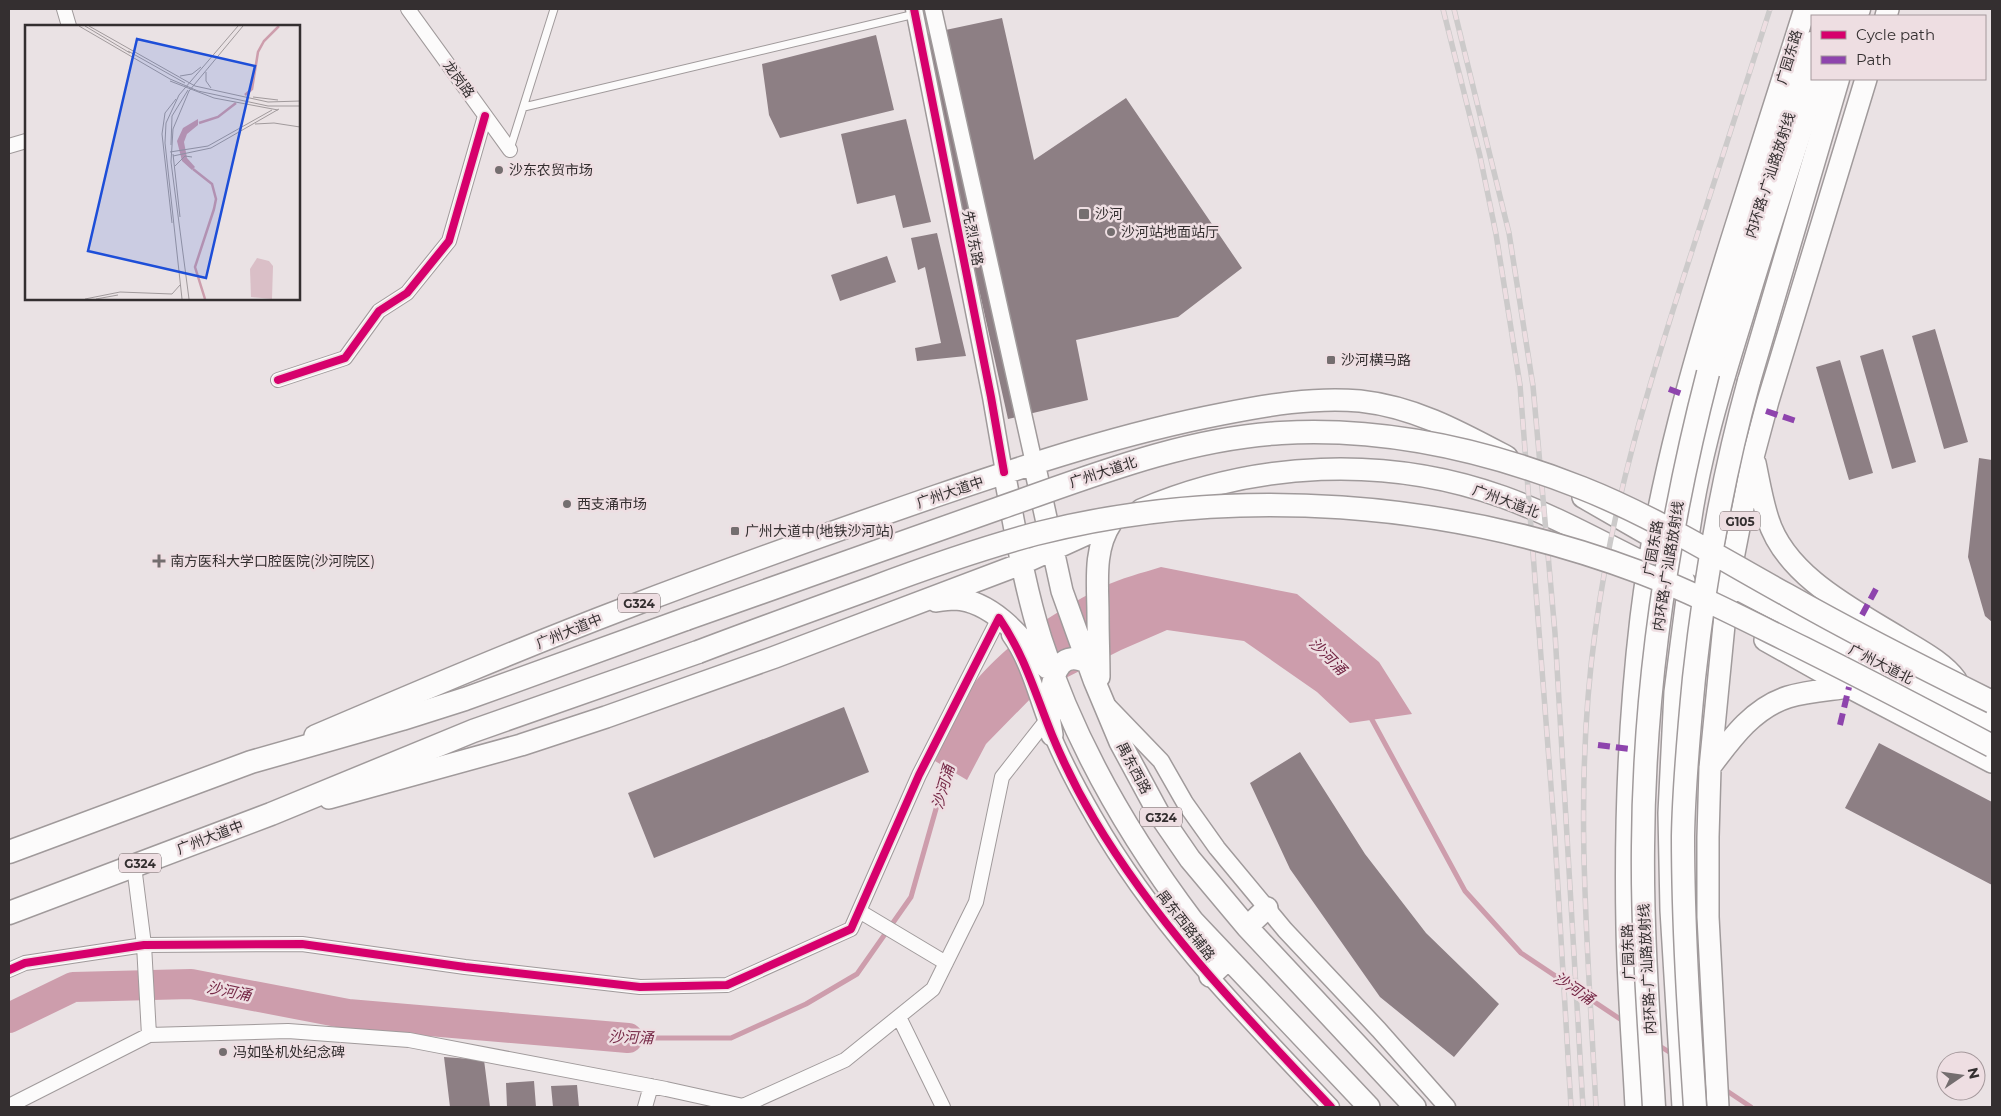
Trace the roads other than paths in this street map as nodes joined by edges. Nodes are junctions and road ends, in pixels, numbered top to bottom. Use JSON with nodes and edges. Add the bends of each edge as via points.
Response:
{"nodes":[{"id":1,"x":64,"y":9,"type":"edge"},
{"id":2,"x":408,"y":9,"type":"edge"},
{"id":3,"x":554,"y":9,"type":"edge"},
{"id":4,"x":1805,"y":9,"type":"edge"},
{"id":5,"x":933,"y":10,"type":"edge"},
{"id":6,"x":915,"y":12,"type":"edge"},
{"id":7,"x":69,"y":25,"type":"edge"},
{"id":8,"x":1811,"y":46,"type":"edge"},
{"id":9,"x":1818,"y":80,"type":"edge"},
{"id":10,"x":1828,"y":80,"type":"edge"},
{"id":11,"x":1838,"y":80,"type":"edge"},
{"id":12,"x":1866,"y":80,"type":"edge"},
{"id":13,"x":524,"y":107,"type":"junction"},
{"id":14,"x":485,"y":116,"type":"junction"},
{"id":15,"x":25,"y":141,"type":"edge"},
{"id":16,"x":9,"y":146,"type":"edge"},
{"id":17,"x":510,"y":150,"type":"joint"},
{"id":18,"x":278,"y":380,"type":"dead end"},
{"id":19,"x":1753,"y":457,"type":"junction"},
{"id":20,"x":1034,"y":463,"type":"junction"},
{"id":21,"x":1004,"y":472,"type":"junction"},
{"id":22,"x":1111,"y":523,"type":"junction"},
{"id":23,"x":1655,"y":548,"type":"junction"},
{"id":24,"x":1052,"y":550,"type":"junction"},
{"id":25,"x":1686,"y":558,"type":"junction"},
{"id":26,"x":1021,"y":564,"type":"junction"},
{"id":27,"x":1704,"y":569,"type":"junction"},
{"id":28,"x":1680,"y":586,"type":"junction"},
{"id":29,"x":921,"y":602,"type":"junction"},
{"id":30,"x":1722,"y":603,"type":"junction"},
{"id":31,"x":1000,"y":618,"type":"junction"},
{"id":32,"x":686,"y":619,"type":"joint"},
{"id":33,"x":1090,"y":648,"type":"junction"},
{"id":34,"x":698,"y":652,"type":"joint"},
{"id":35,"x":1046,"y":668,"type":"junction"},
{"id":36,"x":1849,"y":687,"type":"junction"},
{"id":37,"x":1102,"y":698,"type":"junction"},
{"id":38,"x":1989,"y":713,"type":"edge"},
{"id":39,"x":1049,"y":728,"type":"junction"},
{"id":40,"x":1992,"y":746,"type":"edge"},
{"id":41,"x":252,"y":762,"type":"junction"},
{"id":42,"x":1992,"y":762,"type":"edge"},
{"id":43,"x":1710,"y":768,"type":"junction"},
{"id":44,"x":271,"y":814,"type":"junction"},
{"id":45,"x":9,"y":852,"type":"edge"},
{"id":46,"x":134,"y":866,"type":"junction"},
{"id":47,"x":1267,"y":908,"type":"junction"},
{"id":48,"x":9,"y":913,"type":"edge"},
{"id":49,"x":863,"y":914,"type":"junction"},
{"id":50,"x":1246,"y":927,"type":"junction"},
{"id":51,"x":144,"y":946,"type":"junction"},
{"id":52,"x":1228,"y":959,"type":"junction"},
{"id":53,"x":946,"y":963,"type":"junction"},
{"id":54,"x":9,"y":970,"type":"edge"},
{"id":55,"x":1210,"y":976,"type":"junction"},
{"id":56,"x":899,"y":1017,"type":"junction"},
{"id":57,"x":149,"y":1035,"type":"junction"},
{"id":58,"x":1672,"y":1041,"type":"junction"},
{"id":59,"x":1366,"y":1054,"type":"junction"},
{"id":60,"x":1341,"y":1078,"type":"junction"},
{"id":61,"x":1392,"y":1082,"type":"junction"},
{"id":62,"x":651,"y":1086,"type":"junction"},
{"id":63,"x":9,"y":1106,"type":"edge"},
{"id":64,"x":645,"y":1107,"type":"edge"},
{"id":65,"x":943,"y":1107,"type":"edge"},
{"id":66,"x":1331,"y":1107,"type":"edge"},
{"id":67,"x":1369,"y":1107,"type":"edge"},
{"id":68,"x":1415,"y":1107,"type":"edge"},
{"id":69,"x":1447,"y":1107,"type":"edge"},
{"id":70,"x":1636,"y":1107,"type":"edge"},
{"id":71,"x":1654,"y":1107,"type":"edge"},
{"id":72,"x":1670,"y":1107,"type":"edge"},
{"id":73,"x":1683,"y":1107,"type":"edge"},
{"id":74,"x":1695,"y":1107,"type":"edge"},
{"id":75,"x":1718,"y":1107,"type":"edge"}],
"edges":[{"from":1,"to":7,"type":"street"},
{"from":2,"to":14,"type":"street","name":"龙岗路"},
{"from":3,"to":13,"type":"lane"},
{"from":4,"to":23,"type":"main road","name":"广园东路","via":[[1685,395]]},
{"from":5,"to":6,"type":"street"},
{"from":5,"to":20,"type":"street","name":"先烈东路"},
{"from":6,"to":13,"type":"lane"},
{"from":6,"to":21,"type":"street","name":"先烈东路"},
{"from":8,"to":71,"type":"highway","name":"内环路-广汕路放射线","bridge":true,"via":[[1708,373],[1686,462],[1670,552],[1651,700],[1643,847]]},
{"from":9,"to":25,"type":"main road","via":[[1726,367],[1692,511]]},
{"from":10,"to":27,"type":"main road","via":[[1718,439],[1698,540]]},
{"from":11,"to":74,"type":"highway","bridge":true,"via":[[1736,428],[1717,512],[1702,607],[1688,736],[1684,835],[1685,944]]},
{"from":12,"to":19,"type":"main road"},
{"from":13,"to":17,"type":"lane"},
{"from":14,"to":17,"type":"street","name":"龙岗路"},
{"from":14,"to":18,"type":"street","via":[[449,241],[407,292],[379,311],[345,358]]},
{"from":15,"to":16,"type":"street"},
{"from":19,"to":30,"type":"main road","number":"G105"},
{"from":19,"to":38,"type":"main road","via":[[1768,520],[1794,563],[1833,597],[1934,660]]},
{"from":20,"to":21,"type":"main road","name":"广州大道中","number":"G324"},
{"from":20,"to":23,"type":"main road","name":"广州大道北","via":[[1126,436],[1246,409],[1323,400],[1390,405],[1449,426],[1543,475]]},
{"from":20,"to":24,"type":"main road","name":"禺东西路","number":"G324"},
{"from":21,"to":26,"type":"main road"},
{"from":21,"to":41,"type":"main road","name":"广州大道中","number":"G324","via":[[622,609]]},
{"from":22,"to":23,"type":"main road","name":"广州大道北","via":[[1184,494],[1250,478],[1337,468],[1414,475],[1500,496]]},
{"from":22,"to":24,"type":"main road","name":"广州大道北"},
{"from":22,"to":33,"type":"main road","via":[[1100,547]]},
{"from":23,"to":25,"type":"main road","name":"广州大道北"},
{"from":23,"to":28,"type":"main road","name":"广州大道北"},
{"from":23,"to":70,"type":"main road","name":"广园东路","via":[[1641,617],[1629,764],[1626,876]]},
{"from":24,"to":26,"type":"main road","name":"广州大道北"},
{"from":24,"to":33,"type":"main road","name":"禺东西路","number":"G324","via":[[1062,591]]},
{"from":25,"to":27,"type":"main road","name":"广州大道北"},
{"from":25,"to":30,"type":"main road","via":[[1692,576]]},
{"from":26,"to":29,"type":"main road","name":"广州大道北"},
{"from":26,"to":35,"type":"main road"},
{"from":27,"to":30,"type":"main road","name":"广州大道北"},
{"from":28,"to":30,"type":"main road","name":"广州大道北"},
{"from":28,"to":58,"type":"main road","via":[[1673,612],[1659,750],[1656,831],[1657,888]]},
{"from":29,"to":31,"type":"main road","number":"G324","via":[[956,599],[979,605]]},
{"from":29,"to":44,"type":"main road","name":"广州大道中","number":"G324","via":[[570,729]]},
{"from":30,"to":36,"type":"main road","name":"广州大道北"},
{"from":30,"to":38,"type":"main road","name":"广州大道北"},
{"from":30,"to":43,"type":"main road"},
{"from":31,"to":35,"type":"main road","number":"G324"},
{"from":31,"to":49,"type":"street","via":[[919,775]]},
{"from":32,"to":38,"type":"highway","name":"广州大道北","bridge":true,"via":[[1086,477],[1157,455],[1262,435],[1305,432],[1355,434],[1474,452],[1584,489],[1709,551]]},
{"from":32,"to":41,"type":"highway","name":"广州大道中","via":[[402,720]]},
{"from":33,"to":35,"type":"main road","via":[[1081,659],[1072,658]]},
{"from":33,"to":37,"type":"main road","name":"禺东西路","number":"G324"},
{"from":34,"to":40,"type":"highway","name":"广州大道北","bridge":true,"via":[[939,564],[1038,534],[1097,521],[1183,510],[1266,505],[1346,508],[1408,514],[1485,528],[1643,574],[1739,615]]},
{"from":34,"to":44,"type":"highway","name":"广州大道中","via":[[473,731]]},
{"from":35,"to":39,"type":"main road"},
{"from":35,"to":39,"type":"street","name":"禺东西路辅路","via":[[1035,691]]},
{"from":35,"to":52,"type":"main road","number":"G324","via":[[1127,826],[1176,899]]},
{"from":36,"to":42,"type":"main road","name":"广州大道北"},
{"from":36,"to":43,"type":"main road","via":[[1787,698],[1763,709],[1734,736]]},
{"from":37,"to":47,"type":"street","via":[[1161,760],[1185,803],[1217,848]]},
{"from":37,"to":50,"type":"main road","name":"禺东西路","number":"G324","via":[[1120,742],[1159,814],[1190,859]]},
{"from":39,"to":53,"type":"street","via":[[1002,776],[976,902]]},
{"from":39,"to":55,"type":"street","name":"禺东西路辅路","via":[[1066,769],[1120,860]]},
{"from":41,"to":45,"type":"highway","name":"广州大道中","number":"G324"},
{"from":43,"to":75,"type":"main road","via":[[1708,918]]},
{"from":44,"to":46,"type":"highway","name":"广州大道中","number":"G324"},
{"from":46,"to":48,"type":"highway","name":"广州大道中","number":"G324"},
{"from":46,"to":51,"type":"street"},
{"from":47,"to":50,"type":"main road"},
{"from":47,"to":69,"type":"street"},
{"from":49,"to":51,"type":"street","via":[[851,929],[727,985],[640,987],[302,944]]},
{"from":49,"to":53,"type":"street"},
{"from":50,"to":59,"type":"main road","name":"禺东西路","number":"G324"},
{"from":51,"to":54,"type":"street","via":[[25,963]]},
{"from":51,"to":57,"type":"street"},
{"from":52,"to":55,"type":"main road"},
{"from":52,"to":60,"type":"main road","number":"G324"},
{"from":53,"to":56,"type":"street","via":[[934,989]]},
{"from":55,"to":66,"type":"street","name":"禺东西路辅路"},
{"from":56,"to":62,"type":"street","via":[[845,1060],[743,1106]]},
{"from":56,"to":65,"type":"street"},
{"from":57,"to":62,"type":"street","via":[[288,1031],[409,1040]]},
{"from":57,"to":63,"type":"street"},
{"from":58,"to":72,"type":"main road"},
{"from":58,"to":73,"type":"main road"},
{"from":59,"to":60,"type":"main road"},
{"from":59,"to":61,"type":"main road","name":"禺东西路","number":"G324"},
{"from":60,"to":67,"type":"main road","number":"G324"},
{"from":61,"to":67,"type":"main road"},
{"from":61,"to":68,"type":"main road","name":"禺东西路","number":"G324"},
{"from":62,"to":64,"type":"street"}]}
